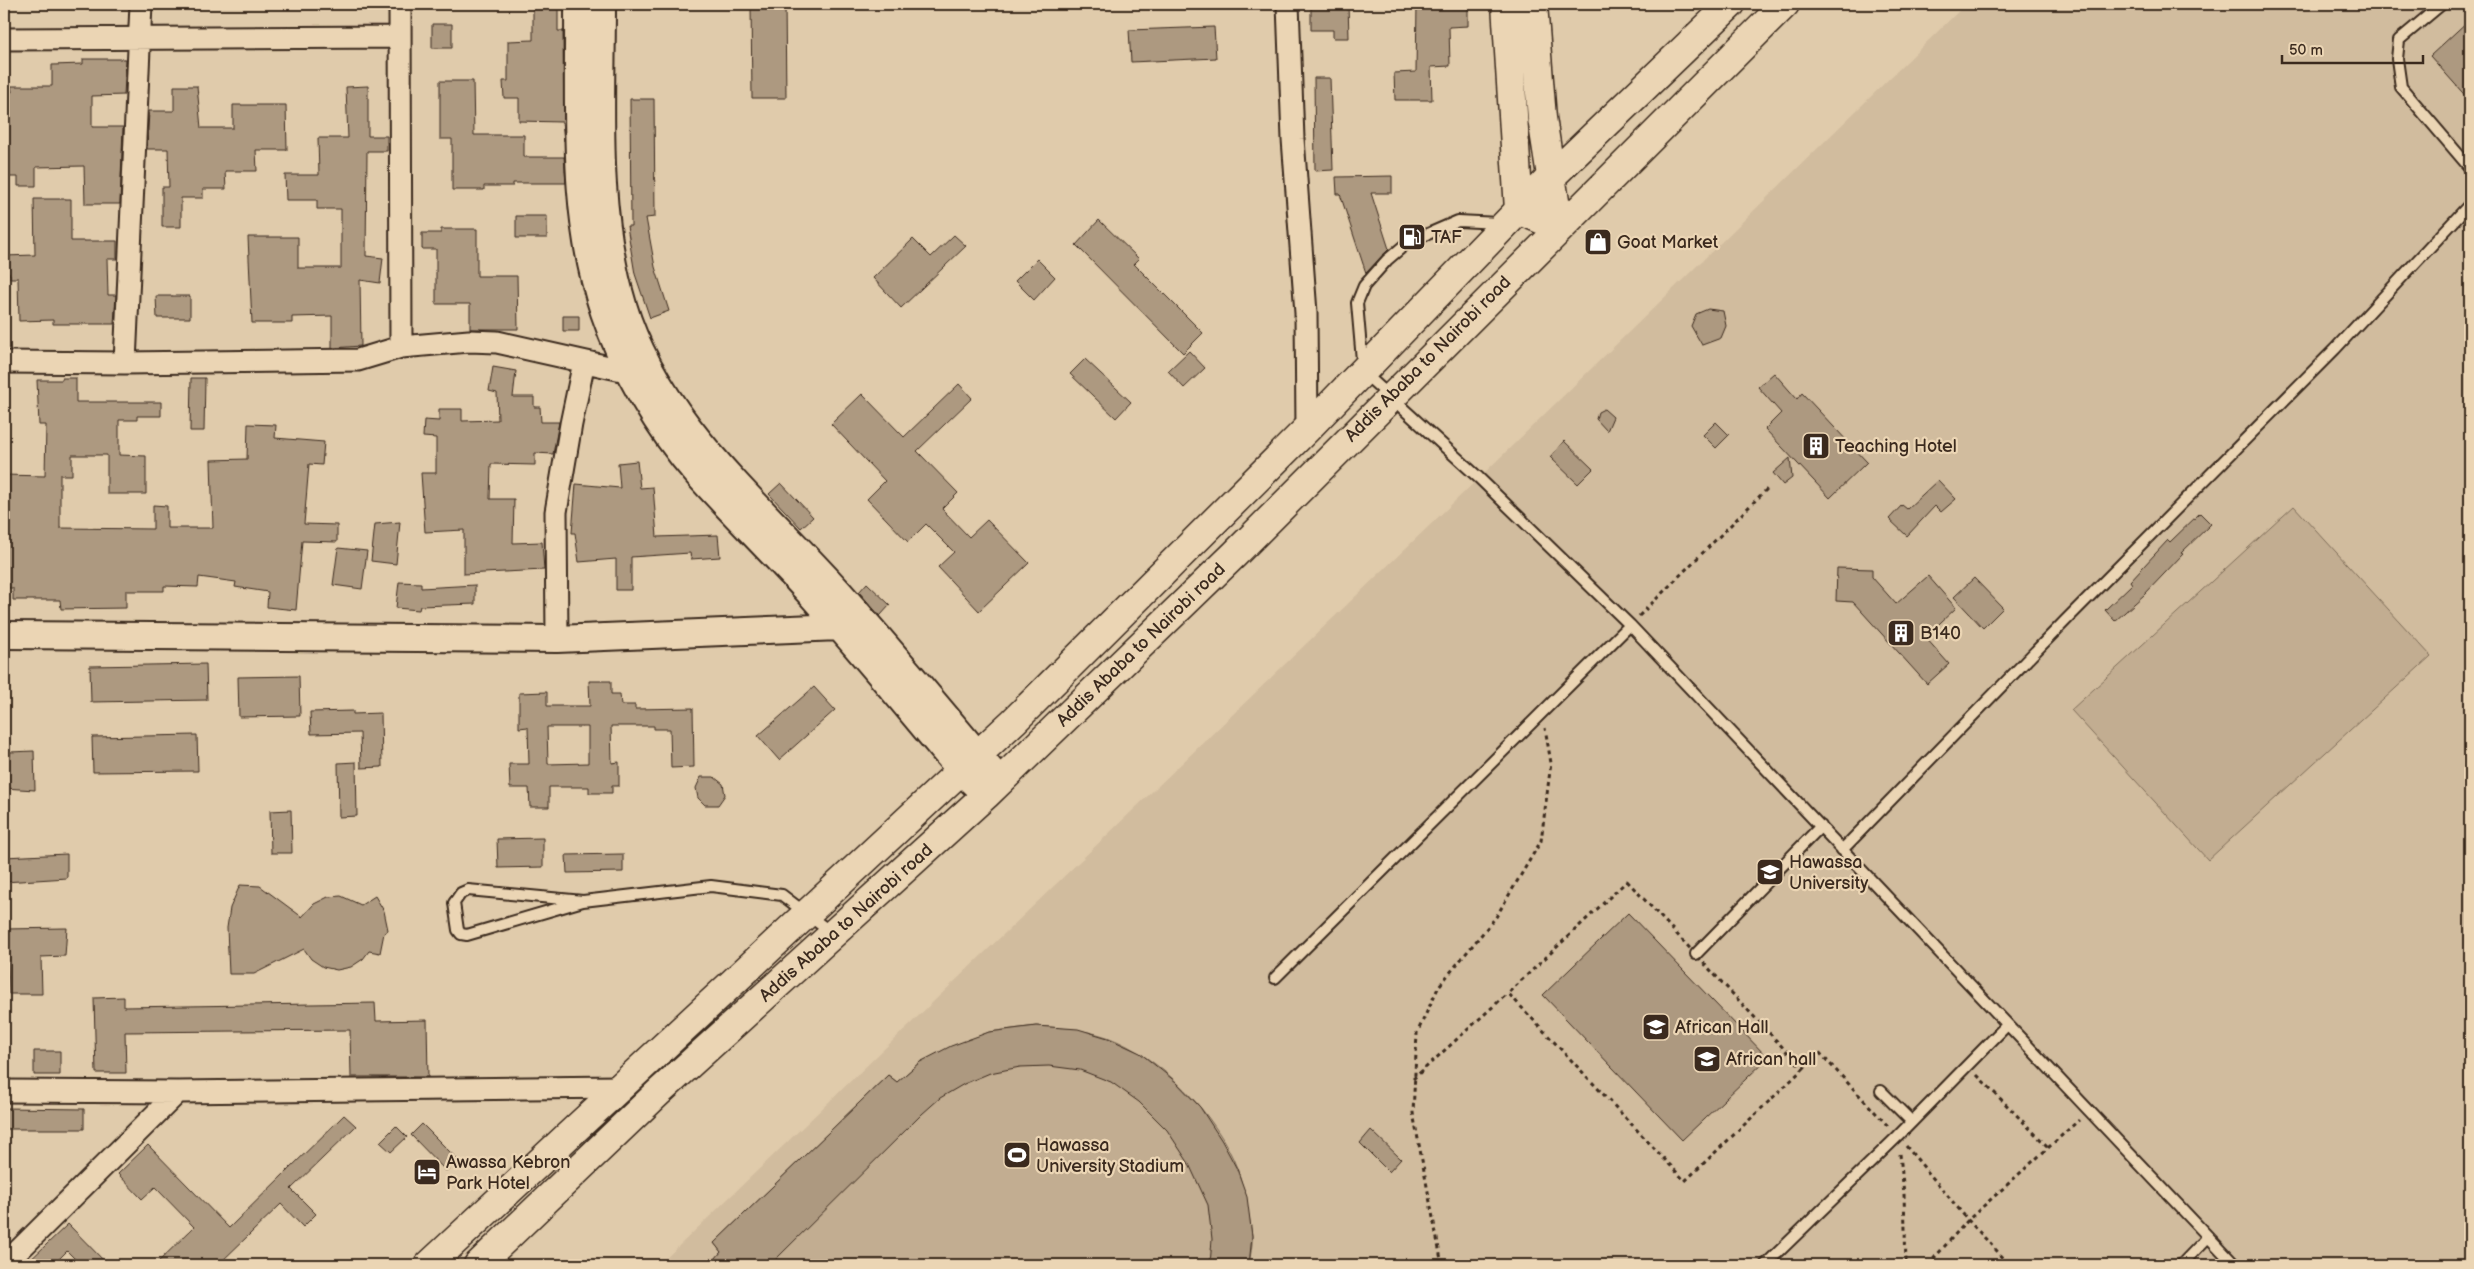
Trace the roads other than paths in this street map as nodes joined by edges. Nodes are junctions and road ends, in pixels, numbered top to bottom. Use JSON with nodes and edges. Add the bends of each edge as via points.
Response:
{"nodes":[{"id":1,"x":141,"y":4,"type":"edge"},
{"id":2,"x":400,"y":4,"type":"edge"},
{"id":3,"x":578,"y":4,"type":"edge"},
{"id":4,"x":602,"y":4,"type":"edge"},
{"id":5,"x":1288,"y":4,"type":"edge"},
{"id":6,"x":1506,"y":4,"type":"edge"},
{"id":7,"x":1533,"y":4,"type":"edge"},
{"id":8,"x":1731,"y":4,"type":"edge"},
{"id":9,"x":1785,"y":4,"type":"edge"},
{"id":10,"x":2442,"y":4,"type":"edge"},
{"id":11,"x":400,"y":37,"type":"junction"},
{"id":12,"x":138,"y":38,"type":"junction"},
{"id":13,"x":4,"y":39,"type":"edge"},
{"id":14,"x":2470,"y":168,"type":"edge"},
{"id":15,"x":1550,"y":178,"type":"junction"},
{"id":16,"x":2470,"y":204,"type":"edge"},
{"id":17,"x":1512,"y":217,"type":"junction"},
{"id":18,"x":1559,"y":227,"type":"junction"},
{"id":19,"x":401,"y":347,"type":"junction"},
{"id":20,"x":4,"y":362,"type":"edge"},
{"id":21,"x":584,"y":362,"type":"junction"},
{"id":22,"x":125,"y":363,"type":"junction"},
{"id":23,"x":640,"y":369,"type":"junction"},
{"id":24,"x":1363,"y":372,"type":"junction"},
{"id":25,"x":1391,"y":398,"type":"junction"},
{"id":26,"x":1307,"y":428,"type":"junction"},
{"id":27,"x":847,"y":619,"type":"junction"},
{"id":28,"x":1630,"y":625,"type":"junction"},
{"id":29,"x":4,"y":635,"type":"edge"},
{"id":30,"x":557,"y":639,"type":"junction"},
{"id":31,"x":970,"y":763,"type":"junction"},
{"id":32,"x":993,"y":788,"type":"junction"},
{"id":33,"x":1821,"y":826,"type":"junction"},
{"id":34,"x":1842,"y":850,"type":"junction"},
{"id":35,"x":583,"y":901,"type":"junction"},
{"id":36,"x":807,"y":914,"type":"junction"},
{"id":37,"x":834,"y":934,"type":"junction"},
{"id":38,"x":1696,"y":954,"type":"road end"},
{"id":39,"x":1275,"y":978,"type":"dead end"},
{"id":40,"x":2008,"y":1025,"type":"junction"},
{"id":41,"x":620,"y":1087,"type":"junction"},
{"id":42,"x":4,"y":1091,"type":"edge"},
{"id":43,"x":1881,"y":1091,"type":"dead end"},
{"id":44,"x":178,"y":1092,"type":"junction"},
{"id":45,"x":1910,"y":1121,"type":"junction"},
{"id":46,"x":2208,"y":1237,"type":"junction"},
{"id":47,"x":4,"y":1265,"type":"edge"},
{"id":48,"x":429,"y":1265,"type":"edge"},
{"id":49,"x":478,"y":1265,"type":"edge"},
{"id":50,"x":1765,"y":1265,"type":"edge"},
{"id":51,"x":2181,"y":1265,"type":"edge"},
{"id":52,"x":2235,"y":1265,"type":"edge"}],
"edges":[{"from":1,"to":12,"type":"street"},
{"from":2,"to":11,"type":"street"},
{"from":3,"to":23,"type":"street","via":[[579,161],[584,220],[604,312]]},
{"from":4,"to":23,"type":"street","via":[[602,158],[606,214],[614,270]]},
{"from":5,"to":26,"type":"street","via":[[1292,138],[1306,313]]},
{"from":6,"to":17,"type":"main road"},
{"from":7,"to":15,"type":"main road"},
{"from":8,"to":15,"type":"main road","name":"Addis Ababa to Nairobi road"},
{"from":9,"to":18,"type":"main road","name":"Addis Ababa to Nairobi road"},
{"from":10,"to":14,"type":"lane","via":[[2399,40],[2397,59],[2401,87]]},
{"from":11,"to":12,"type":"street"},
{"from":11,"to":19,"type":"street"},
{"from":12,"to":13,"type":"street"},
{"from":12,"to":22,"type":"street"},
{"from":15,"to":17,"type":"main road","name":"Addis Ababa to Nairobi road"},
{"from":15,"to":18,"type":"main road"},
{"from":16,"to":34,"type":"lane","via":[[2335,349]]},
{"from":17,"to":18,"type":"main road"},
{"from":17,"to":24,"type":"main road","name":"Addis Ababa to Nairobi road"},
{"from":17,"to":24,"type":"lane","via":[[1458,221],[1408,243],[1387,260],[1364,286],[1357,303]]},
{"from":18,"to":25,"type":"main road","name":"Addis Ababa to Nairobi road"},
{"from":19,"to":21,"type":"street","via":[[497,342]]},
{"from":19,"to":22,"type":"street","via":[[358,360]]},
{"from":20,"to":22,"type":"street"},
{"from":21,"to":23,"type":"street"},
{"from":21,"to":30,"type":"street","via":[[556,512]]},
{"from":23,"to":27,"type":"street"},
{"from":24,"to":25,"type":"lane"},
{"from":24,"to":26,"type":"main road","name":"Addis Ababa to Nairobi road"},
{"from":25,"to":28,"type":"lane","via":[[1479,478]]},
{"from":25,"to":32,"type":"main road","name":"Addis Ababa to Nairobi road"},
{"from":26,"to":31,"type":"main road","name":"Addis Ababa to Nairobi road"},
{"from":27,"to":30,"type":"street"},
{"from":27,"to":31,"type":"street"},
{"from":28,"to":33,"type":"lane"},
{"from":28,"to":39,"type":"lane"},
{"from":29,"to":30,"type":"street"},
{"from":31,"to":32,"type":"street"},
{"from":31,"to":36,"type":"main road","name":"Addis Ababa to Nairobi road"},
{"from":32,"to":37,"type":"main road","name":"Addis Ababa to Nairobi road"},
{"from":33,"to":34,"type":"lane"},
{"from":33,"to":38,"type":"lane"},
{"from":34,"to":40,"type":"lane"},
{"from":35,"to":35,"type":"lane","via":[[468,890],[461,893],[454,903],[458,930],[467,935]]},
{"from":35,"to":36,"type":"lane","via":[[711,886],[782,895]]},
{"from":36,"to":37,"type":"lane"},
{"from":36,"to":41,"type":"main road","name":"Addis Ababa to Nairobi road"},
{"from":37,"to":49,"type":"main road","name":"Addis Ababa to Nairobi road","via":[[658,1093]]},
{"from":40,"to":45,"type":"lane"},
{"from":40,"to":46,"type":"lane"},
{"from":41,"to":44,"type":"street"},
{"from":41,"to":48,"type":"main road","name":"Addis Ababa to Nairobi road"},
{"from":42,"to":44,"type":"street"},
{"from":43,"to":45,"type":"lane"},
{"from":44,"to":47,"type":"street"},
{"from":45,"to":50,"type":"lane"},
{"from":46,"to":51,"type":"lane"},
{"from":46,"to":52,"type":"lane"}]}
